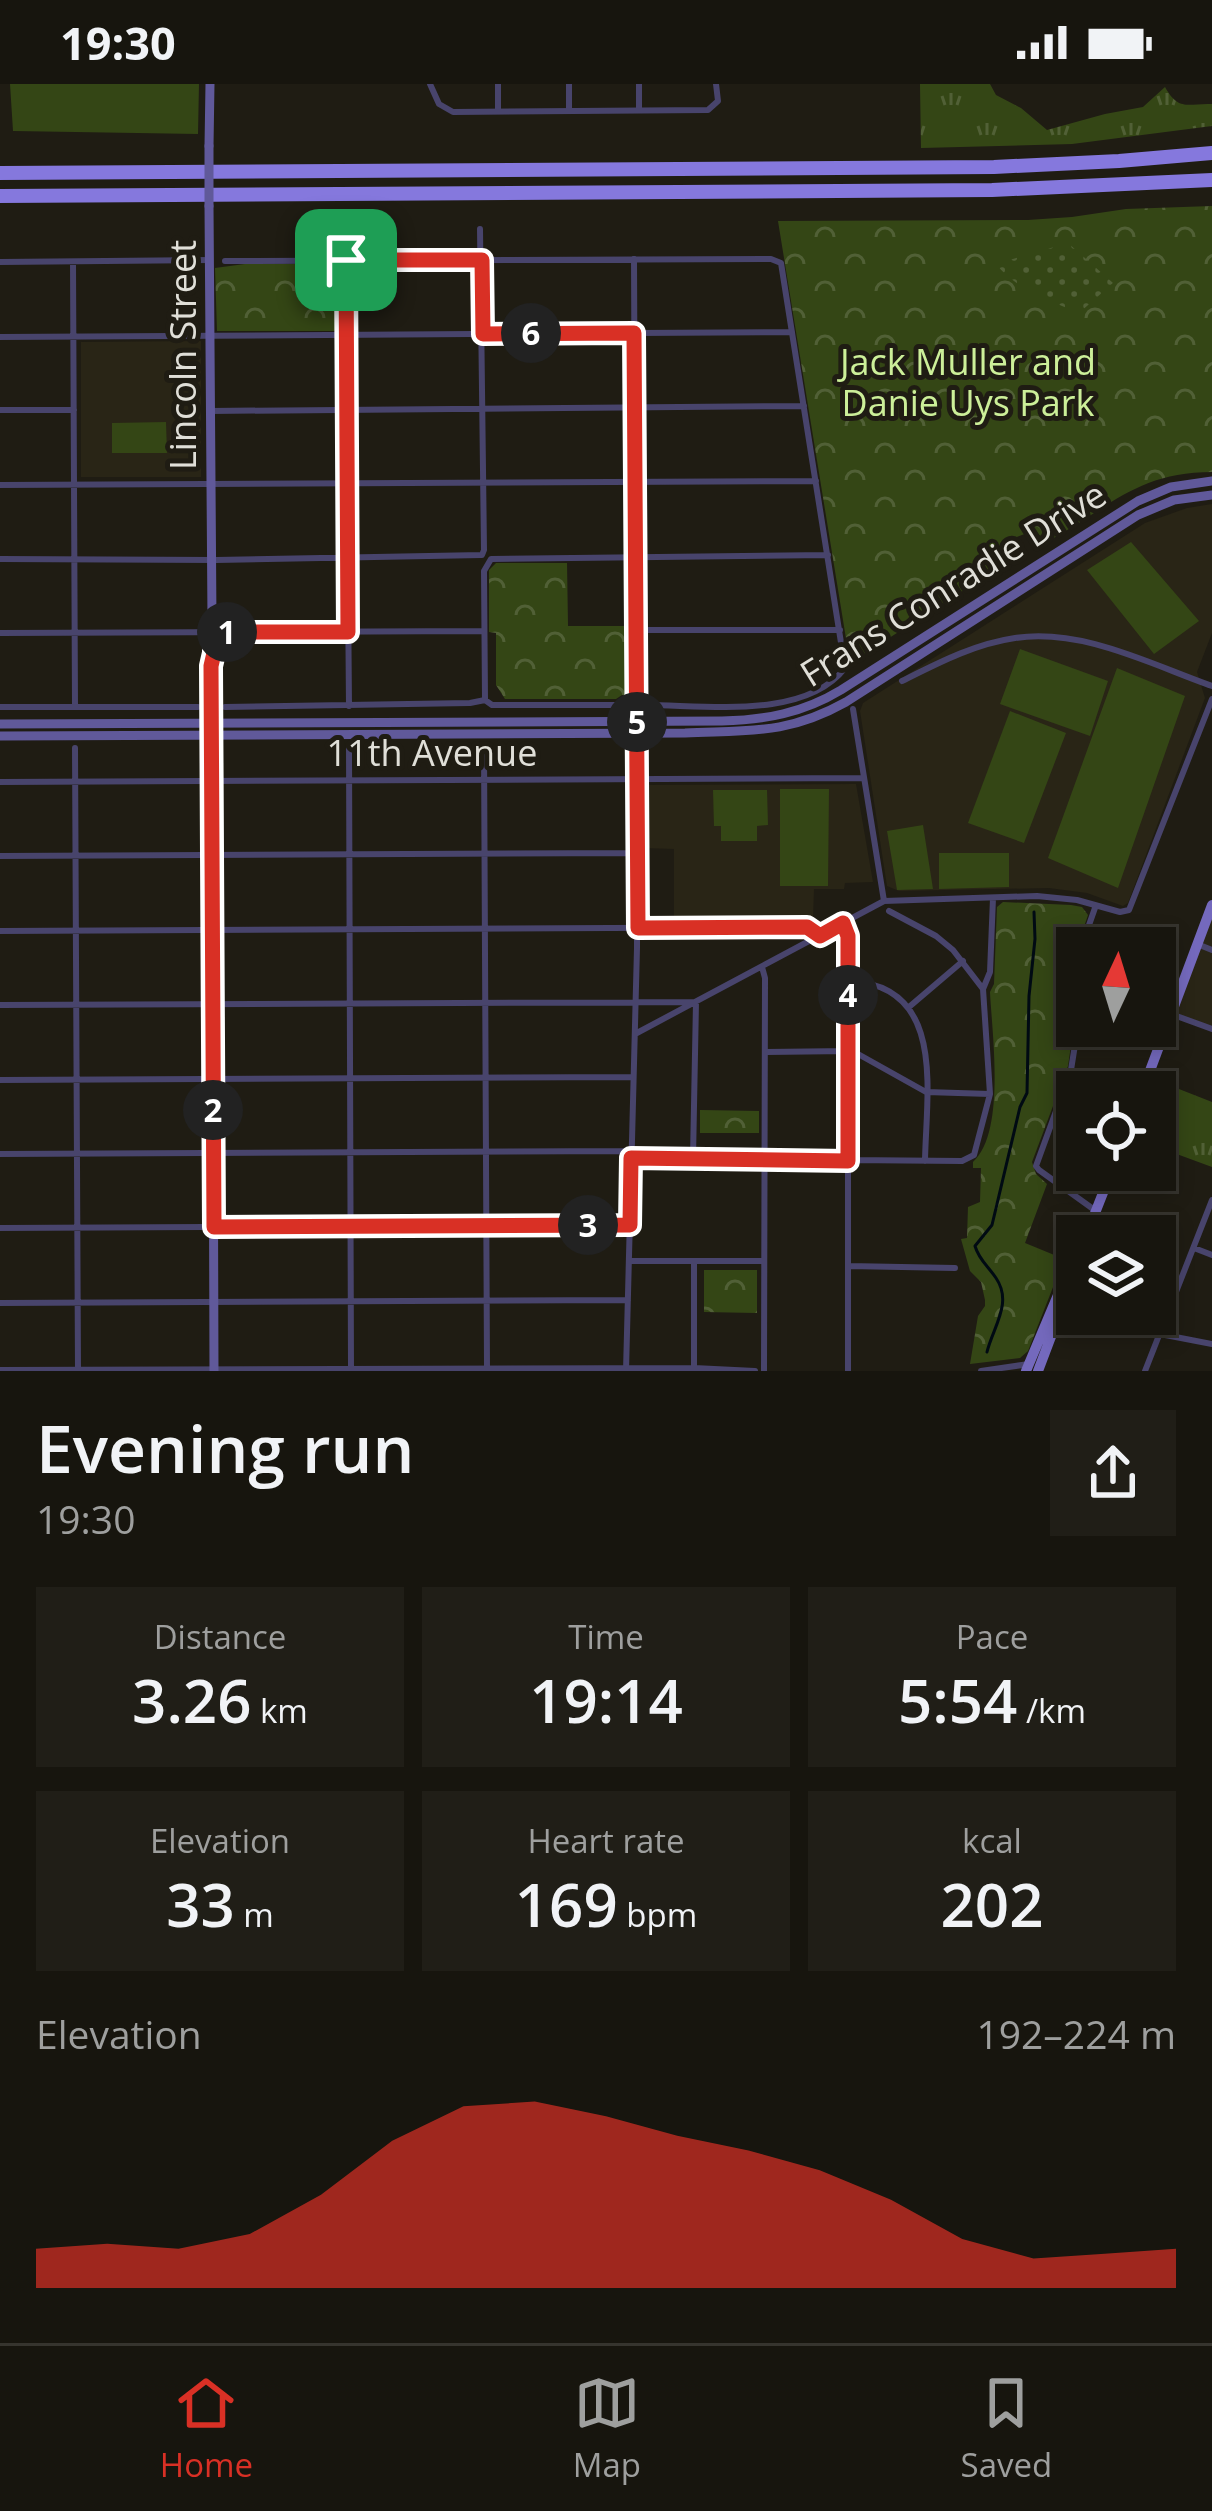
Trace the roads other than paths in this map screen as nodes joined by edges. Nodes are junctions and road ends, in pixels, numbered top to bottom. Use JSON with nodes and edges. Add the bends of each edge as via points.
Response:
{"nodes":[{"id":1,"x":210,"y":84,"type":"edge"},
{"id":2,"x":430,"y":84,"type":"edge"},
{"id":3,"x":498,"y":84,"type":"edge"},
{"id":4,"x":569,"y":84,"type":"edge"},
{"id":5,"x":639,"y":84,"type":"edge"},
{"id":6,"x":716,"y":84,"type":"edge"},
{"id":7,"x":569,"y":111,"type":"junction"},
{"id":8,"x":639,"y":111,"type":"junction"},
{"id":9,"x":498,"y":112,"type":"junction"},
{"id":10,"x":1212,"y":152,"type":"edge"},
{"id":11,"x":0,"y":172,"type":"edge"},
{"id":12,"x":1212,"y":178,"type":"edge"},
{"id":13,"x":0,"y":196,"type":"edge"},
{"id":14,"x":345,"y":226,"type":"dead end"},
{"id":15,"x":480,"y":230,"type":"dead end"},
{"id":16,"x":634,"y":259,"type":"junction"},
{"id":17,"x":210,"y":260,"type":"junction"},
{"id":18,"x":346,"y":260,"type":"junction"},
{"id":19,"x":482,"y":260,"type":"junction"},
{"id":20,"x":225,"y":261,"type":"dead end"},
{"id":21,"x":0,"y":262,"type":"edge"},
{"id":22,"x":73,"y":262,"type":"junction"},
{"id":23,"x":792,"y":332,"type":"junction"},
{"id":24,"x":634,"y":333,"type":"junction"},
{"id":25,"x":347,"y":334,"type":"junction"},
{"id":26,"x":483,"y":334,"type":"junction"},
{"id":27,"x":74,"y":336,"type":"junction"},
{"id":28,"x":210,"y":336,"type":"junction"},
{"id":29,"x":0,"y":337,"type":"edge"},
{"id":30,"x":804,"y":406,"type":"junction"},
{"id":31,"x":635,"y":407,"type":"junction"},
{"id":32,"x":483,"y":408,"type":"junction"},
{"id":33,"x":346,"y":409,"type":"junction"},
{"id":34,"x":0,"y":410,"type":"edge"},
{"id":35,"x":74,"y":410,"type":"junction"},
{"id":36,"x":210,"y":411,"type":"junction"},
{"id":37,"x":635,"y":482,"type":"junction"},
{"id":38,"x":816,"y":482,"type":"junction"},
{"id":39,"x":1212,"y":482,"type":"edge"},
{"id":40,"x":347,"y":483,"type":"junction"},
{"id":41,"x":483,"y":483,"type":"junction"},
{"id":42,"x":0,"y":484,"type":"edge"},
{"id":43,"x":74,"y":484,"type":"junction"},
{"id":44,"x":211,"y":484,"type":"junction"},
{"id":45,"x":1212,"y":495,"type":"edge"},
{"id":46,"x":828,"y":555,"type":"junction"},
{"id":47,"x":635,"y":556,"type":"junction"},
{"id":48,"x":211,"y":558,"type":"junction"},
{"id":49,"x":348,"y":558,"type":"junction"},
{"id":50,"x":485,"y":558,"type":"junction"},
{"id":51,"x":0,"y":559,"type":"edge"},
{"id":52,"x":74,"y":559,"type":"junction"},
{"id":53,"x":211,"y":630,"type":"junction"},
{"id":54,"x":840,"y":630,"type":"junction"},
{"id":55,"x":484,"y":631,"type":"junction"},
{"id":56,"x":636,"y":631,"type":"junction"},
{"id":57,"x":348,"y":632,"type":"junction"},
{"id":58,"x":0,"y":633,"type":"edge"},
{"id":59,"x":74,"y":633,"type":"junction"},
{"id":60,"x":902,"y":681,"type":"dead end"},
{"id":61,"x":1212,"y":686,"type":"edge"},
{"id":62,"x":485,"y":700,"type":"junction"},
{"id":63,"x":1212,"y":700,"type":"edge"},
{"id":64,"x":625,"y":705,"type":"dead end"},
{"id":65,"x":646,"y":705,"type":"dead end"},
{"id":66,"x":349,"y":706,"type":"junction"},
{"id":67,"x":0,"y":707,"type":"edge"},
{"id":68,"x":75,"y":707,"type":"junction"},
{"id":69,"x":199,"y":707,"type":"dead end"},
{"id":70,"x":225,"y":707,"type":"dead end"},
{"id":71,"x":853,"y":710,"type":"dead end"},
{"id":72,"x":212,"y":723,"type":"junction"},
{"id":73,"x":0,"y":724,"type":"edge"},
{"id":74,"x":637,"y":728,"type":"junction"},
{"id":75,"x":212,"y":735,"type":"junction"},
{"id":76,"x":0,"y":736,"type":"edge"},
{"id":77,"x":349,"y":746,"type":"dead end"},
{"id":78,"x":484,"y":746,"type":"dead end"},
{"id":79,"x":75,"y":748,"type":"dead end"},
{"id":80,"x":864,"y":778,"type":"junction"},
{"id":81,"x":484,"y":779,"type":"junction"},
{"id":82,"x":636,"y":779,"type":"junction"},
{"id":83,"x":212,"y":781,"type":"junction"},
{"id":84,"x":348,"y":781,"type":"junction"},
{"id":85,"x":0,"y":782,"type":"edge"},
{"id":86,"x":76,"y":782,"type":"junction"},
{"id":87,"x":637,"y":853,"type":"junction"},
{"id":88,"x":485,"y":854,"type":"junction"},
{"id":89,"x":212,"y":855,"type":"junction"},
{"id":90,"x":349,"y":855,"type":"junction"},
{"id":91,"x":0,"y":856,"type":"edge"},
{"id":92,"x":76,"y":856,"type":"junction"},
{"id":93,"x":993,"y":896,"type":"junction"},
{"id":94,"x":884,"y":901,"type":"junction"},
{"id":95,"x":1096,"y":905,"type":"junction"},
{"id":96,"x":1212,"y":905,"type":"edge"},
{"id":97,"x":889,"y":911,"type":"dead end"},
{"id":98,"x":843,"y":923,"type":"junction"},
{"id":99,"x":1088,"y":927,"type":"edge"},
{"id":100,"x":485,"y":928,"type":"junction"},
{"id":101,"x":638,"y":928,"type":"junction"},
{"id":102,"x":213,"y":929,"type":"junction"},
{"id":103,"x":349,"y":930,"type":"junction"},
{"id":104,"x":0,"y":931,"type":"edge"},
{"id":105,"x":76,"y":931,"type":"junction"},
{"id":106,"x":820,"y":936,"type":"junction"},
{"id":107,"x":1197,"y":944,"type":"junction"},
{"id":108,"x":1212,"y":950,"type":"edge"},
{"id":109,"x":962,"y":961,"type":"junction"},
{"id":110,"x":762,"y":967,"type":"junction"},
{"id":111,"x":848,"y":981,"type":"junction"},
{"id":112,"x":983,"y":989,"type":"junction"},
{"id":113,"x":1176,"y":1001,"type":"edge"},
{"id":114,"x":635,"y":1002,"type":"junction"},
{"id":115,"x":696,"y":1002,"type":"junction"},
{"id":116,"x":486,"y":1003,"type":"junction"},
{"id":117,"x":76,"y":1004,"type":"junction"},
{"id":118,"x":213,"y":1004,"type":"junction"},
{"id":119,"x":349,"y":1004,"type":"junction"},
{"id":120,"x":0,"y":1005,"type":"edge"},
{"id":121,"x":909,"y":1007,"type":"junction"},
{"id":122,"x":1176,"y":1016,"type":"edge"},
{"id":123,"x":1212,"y":1029,"type":"edge"},
{"id":124,"x":635,"y":1034,"type":"junction"},
{"id":125,"x":1074,"y":1047,"type":"edge"},
{"id":126,"x":848,"y":1051,"type":"junction"},
{"id":127,"x":766,"y":1052,"type":"junction"},
{"id":128,"x":486,"y":1077,"type":"junction"},
{"id":129,"x":634,"y":1077,"type":"junction"},
{"id":130,"x":213,"y":1078,"type":"junction"},
{"id":131,"x":350,"y":1078,"type":"junction"},
{"id":132,"x":77,"y":1079,"type":"junction"},
{"id":133,"x":0,"y":1080,"type":"edge"},
{"id":134,"x":926,"y":1092,"type":"junction"},
{"id":135,"x":990,"y":1094,"type":"junction"},
{"id":136,"x":486,"y":1152,"type":"junction"},
{"id":137,"x":214,"y":1153,"type":"junction"},
{"id":138,"x":350,"y":1153,"type":"junction"},
{"id":139,"x":0,"y":1154,"type":"edge"},
{"id":140,"x":77,"y":1154,"type":"junction"},
{"id":141,"x":631,"y":1155,"type":"junction"},
{"id":142,"x":693,"y":1158,"type":"junction"},
{"id":143,"x":765,"y":1160,"type":"junction"},
{"id":144,"x":848,"y":1161,"type":"junction"},
{"id":145,"x":926,"y":1161,"type":"junction"},
{"id":146,"x":1104,"y":1191,"type":"edge"},
{"id":147,"x":1212,"y":1200,"type":"edge"},
{"id":148,"x":1096,"y":1211,"type":"junction"},
{"id":149,"x":1094,"y":1215,"type":"edge"},
{"id":150,"x":630,"y":1225,"type":"junction"},
{"id":151,"x":350,"y":1226,"type":"junction"},
{"id":152,"x":487,"y":1226,"type":"junction"},
{"id":153,"x":214,"y":1227,"type":"junction"},
{"id":154,"x":0,"y":1228,"type":"edge"},
{"id":155,"x":78,"y":1228,"type":"junction"},
{"id":156,"x":1194,"y":1248,"type":"junction"},
{"id":157,"x":1212,"y":1256,"type":"edge"},
{"id":158,"x":629,"y":1261,"type":"junction"},
{"id":159,"x":694,"y":1261,"type":"junction"},
{"id":160,"x":764,"y":1262,"type":"junction"},
{"id":161,"x":848,"y":1266,"type":"junction"},
{"id":162,"x":955,"y":1268,"type":"dead end"},
{"id":163,"x":1176,"y":1294,"type":"edge"},
{"id":164,"x":628,"y":1300,"type":"junction"},
{"id":165,"x":214,"y":1301,"type":"junction"},
{"id":166,"x":351,"y":1301,"type":"junction"},
{"id":167,"x":486,"y":1301,"type":"junction"},
{"id":168,"x":78,"y":1302,"type":"junction"},
{"id":169,"x":1056,"y":1302,"type":"edge"},
{"id":170,"x":0,"y":1303,"type":"edge"},
{"id":171,"x":1160,"y":1335,"type":"edge"},
{"id":172,"x":1165,"y":1335,"type":"edge"},
{"id":173,"x":1212,"y":1344,"type":"edge"},
{"id":174,"x":694,"y":1368,"type":"junction"},
{"id":175,"x":1037,"y":1369,"type":"edge"},
{"id":176,"x":0,"y":1370,"type":"edge"},
{"id":177,"x":78,"y":1370,"type":"edge"},
{"id":178,"x":214,"y":1370,"type":"edge"},
{"id":179,"x":351,"y":1370,"type":"edge"},
{"id":180,"x":487,"y":1370,"type":"edge"},
{"id":181,"x":626,"y":1370,"type":"edge"},
{"id":182,"x":996,"y":1370,"type":"edge"},
{"id":183,"x":760,"y":1371,"type":"edge"},
{"id":184,"x":848,"y":1371,"type":"edge"},
{"id":185,"x":981,"y":1371,"type":"edge"},
{"id":186,"x":1145,"y":1371,"type":"edge"}],
"edges":[{"from":1,"to":17,"type":"main road","name":"Lincoln Street","bridge":true},
{"from":2,"to":9,"type":"street","via":[[446,110]]},
{"from":3,"to":9,"type":"street"},
{"from":4,"to":7,"type":"street"},
{"from":5,"to":8,"type":"street"},
{"from":6,"to":8,"type":"street","via":[[718,101],[708,110]]},
{"from":7,"to":8,"type":"street"},
{"from":7,"to":9,"type":"street"},
{"from":10,"to":11,"type":"highway","via":[[994,167]]},
{"from":12,"to":13,"type":"highway","via":[[903,192]]},
{"from":14,"to":18,"type":"street"},
{"from":15,"to":19,"type":"street"},
{"from":16,"to":19,"type":"street"},
{"from":16,"to":23,"type":"street","via":[[778,260]]},
{"from":16,"to":24,"type":"street"},
{"from":17,"to":22,"type":"street"},
{"from":17,"to":28,"type":"main road","name":"Lincoln Street"},
{"from":18,"to":19,"type":"street"},
{"from":18,"to":20,"type":"street"},
{"from":18,"to":25,"type":"street"},
{"from":19,"to":26,"type":"street"},
{"from":21,"to":22,"type":"street"},
{"from":22,"to":27,"type":"street"},
{"from":23,"to":24,"type":"street"},
{"from":23,"to":30,"type":"street"},
{"from":24,"to":26,"type":"street"},
{"from":24,"to":31,"type":"street"},
{"from":25,"to":26,"type":"street"},
{"from":25,"to":28,"type":"street"},
{"from":25,"to":33,"type":"street"},
{"from":26,"to":32,"type":"street"},
{"from":27,"to":28,"type":"street"},
{"from":27,"to":29,"type":"street"},
{"from":27,"to":35,"type":"street"},
{"from":28,"to":36,"type":"main road","name":"Lincoln Street"},
{"from":30,"to":31,"type":"street"},
{"from":30,"to":38,"type":"street"},
{"from":31,"to":32,"type":"street"},
{"from":31,"to":37,"type":"street"},
{"from":32,"to":33,"type":"street"},
{"from":32,"to":41,"type":"street"},
{"from":33,"to":36,"type":"street"},
{"from":33,"to":40,"type":"street"},
{"from":34,"to":35,"type":"street"},
{"from":35,"to":43,"type":"street"},
{"from":36,"to":44,"type":"main road","name":"Lincoln Street"},
{"from":37,"to":38,"type":"street"},
{"from":37,"to":41,"type":"street"},
{"from":37,"to":47,"type":"street"},
{"from":38,"to":46,"type":"street"},
{"from":39,"to":74,"type":"main road","name":"Frans Conradie Drive","via":[[1138,500],[819,703],[756,720]]},
{"from":40,"to":41,"type":"street"},
{"from":40,"to":44,"type":"street"},
{"from":40,"to":49,"type":"street"},
{"from":41,"to":50,"type":"street"},
{"from":42,"to":43,"type":"street"},
{"from":43,"to":44,"type":"street"},
{"from":43,"to":52,"type":"street"},
{"from":44,"to":48,"type":"main road","name":"Lincoln Street"},
{"from":45,"to":74,"type":"main road","name":"Frans Conradie Drive","via":[[1138,515],[809,720],[756,732]]},
{"from":46,"to":47,"type":"street"},
{"from":46,"to":54,"type":"street"},
{"from":47,"to":50,"type":"street"},
{"from":47,"to":56,"type":"street"},
{"from":48,"to":49,"type":"street"},
{"from":48,"to":52,"type":"street"},
{"from":48,"to":53,"type":"main road","name":"Lincoln Street"},
{"from":49,"to":50,"type":"street"},
{"from":49,"to":57,"type":"street"},
{"from":50,"to":55,"type":"street"},
{"from":51,"to":52,"type":"street"},
{"from":52,"to":59,"type":"street"},
{"from":53,"to":57,"type":"street"},
{"from":53,"to":59,"type":"street"},
{"from":53,"to":72,"type":"main road","name":"Lincoln Street"},
{"from":54,"to":56,"type":"street"},
{"from":54,"to":65,"type":"street","via":[[845,669],[785,703]]},
{"from":55,"to":57,"type":"street"},
{"from":55,"to":62,"type":"street"},
{"from":56,"to":74,"type":"street"},
{"from":57,"to":66,"type":"street"},
{"from":58,"to":59,"type":"street"},
{"from":59,"to":68,"type":"street"},
{"from":60,"to":61,"type":"street","via":[[983,645],[1033,637],[1097,645]]},
{"from":62,"to":64,"type":"street"},
{"from":62,"to":66,"type":"street"},
{"from":63,"to":95,"type":"street","via":[[1134,902],[1125,912]]},
{"from":66,"to":70,"type":"street"},
{"from":67,"to":68,"type":"street"},
{"from":68,"to":69,"type":"street"},
{"from":71,"to":80,"type":"street"},
{"from":72,"to":73,"type":"main road","name":"Frans Conradie Drive"},
{"from":72,"to":74,"type":"main road","name":"Frans Conradie Drive"},
{"from":72,"to":75,"type":"main road","name":"Lincoln Street"},
{"from":74,"to":75,"type":"main road","name":"Frans Conradie Drive"},
{"from":74,"to":82,"type":"street"},
{"from":75,"to":76,"type":"main road","name":"Frans Conradie Drive"},
{"from":75,"to":83,"type":"main road","name":"Lincoln Street"},
{"from":77,"to":84,"type":"street"},
{"from":78,"to":81,"type":"street"},
{"from":79,"to":86,"type":"street"},
{"from":80,"to":82,"type":"street","name":"11th Avenue"},
{"from":80,"to":94,"type":"street"},
{"from":81,"to":82,"type":"street","name":"11th Avenue"},
{"from":81,"to":84,"type":"street","name":"11th Avenue"},
{"from":81,"to":88,"type":"street"},
{"from":82,"to":87,"type":"street"},
{"from":83,"to":84,"type":"street","name":"11th Avenue"},
{"from":83,"to":86,"type":"street","name":"11th Avenue"},
{"from":83,"to":89,"type":"main road","name":"Lincoln Street"},
{"from":84,"to":90,"type":"street"},
{"from":85,"to":86,"type":"street","name":"11th Avenue"},
{"from":86,"to":92,"type":"street"},
{"from":87,"to":88,"type":"street"},
{"from":87,"to":101,"type":"street"},
{"from":88,"to":90,"type":"street"},
{"from":88,"to":100,"type":"street"},
{"from":89,"to":90,"type":"street"},
{"from":89,"to":92,"type":"street"},
{"from":89,"to":102,"type":"main road","name":"Lincoln Street"},
{"from":90,"to":103,"type":"street"},
{"from":91,"to":92,"type":"street"},
{"from":92,"to":105,"type":"street"},
{"from":93,"to":94,"type":"street"},
{"from":93,"to":95,"type":"street"},
{"from":93,"to":112,"type":"street"},
{"from":94,"to":98,"type":"street"},
{"from":95,"to":99,"type":"street"},
{"from":96,"to":107,"type":"main road"},
{"from":97,"to":109,"type":"street"},
{"from":98,"to":106,"type":"street"},
{"from":98,"to":111,"type":"street"},
{"from":100,"to":101,"type":"street"},
{"from":100,"to":103,"type":"street"},
{"from":100,"to":116,"type":"street"},
{"from":101,"to":106,"type":"street","via":[[807,927]]},
{"from":101,"to":114,"type":"street"},
{"from":102,"to":103,"type":"street"},
{"from":102,"to":105,"type":"street"},
{"from":102,"to":118,"type":"main road","name":"Lincoln Street"},
{"from":103,"to":119,"type":"street"},
{"from":104,"to":105,"type":"street"},
{"from":105,"to":117,"type":"street"},
{"from":106,"to":110,"type":"street"},
{"from":107,"to":108,"type":"street"},
{"from":107,"to":113,"type":"main road"},
{"from":109,"to":112,"type":"street"},
{"from":109,"to":121,"type":"street"},
{"from":110,"to":115,"type":"street"},
{"from":110,"to":127,"type":"street"},
{"from":111,"to":121,"type":"street","via":[[884,988]]},
{"from":111,"to":126,"type":"street"},
{"from":112,"to":135,"type":"street"},
{"from":114,"to":115,"type":"street"},
{"from":114,"to":116,"type":"street"},
{"from":114,"to":124,"type":"street"},
{"from":115,"to":124,"type":"street"},
{"from":115,"to":142,"type":"street"},
{"from":116,"to":119,"type":"street"},
{"from":116,"to":128,"type":"street"},
{"from":117,"to":118,"type":"street"},
{"from":117,"to":120,"type":"street"},
{"from":117,"to":132,"type":"street"},
{"from":118,"to":119,"type":"street"},
{"from":118,"to":130,"type":"main road","name":"Lincoln Street"},
{"from":119,"to":131,"type":"street"},
{"from":121,"to":134,"type":"street","via":[[925,1043]]},
{"from":122,"to":123,"type":"street"},
{"from":124,"to":129,"type":"street"},
{"from":125,"to":148,"type":"street","via":[[1036,1166]]},
{"from":126,"to":127,"type":"street"},
{"from":126,"to":134,"type":"street"},
{"from":126,"to":144,"type":"street"},
{"from":127,"to":143,"type":"street"},
{"from":128,"to":129,"type":"street"},
{"from":128,"to":131,"type":"street"},
{"from":128,"to":136,"type":"street"},
{"from":129,"to":141,"type":"street"},
{"from":130,"to":131,"type":"street"},
{"from":130,"to":132,"type":"street"},
{"from":130,"to":137,"type":"main road","name":"Lincoln Street"},
{"from":131,"to":138,"type":"street"},
{"from":132,"to":133,"type":"street"},
{"from":132,"to":140,"type":"street"},
{"from":134,"to":135,"type":"street"},
{"from":134,"to":145,"type":"street"},
{"from":135,"to":145,"type":"street","via":[[974,1155]]},
{"from":136,"to":138,"type":"street"},
{"from":136,"to":141,"type":"street"},
{"from":136,"to":152,"type":"street"},
{"from":137,"to":138,"type":"street"},
{"from":137,"to":140,"type":"street"},
{"from":137,"to":153,"type":"main road","name":"Lincoln Street"},
{"from":138,"to":151,"type":"street"},
{"from":139,"to":140,"type":"street"},
{"from":140,"to":155,"type":"street"},
{"from":141,"to":142,"type":"street"},
{"from":141,"to":150,"type":"street"},
{"from":142,"to":143,"type":"street"},
{"from":143,"to":144,"type":"street"},
{"from":143,"to":160,"type":"street"},
{"from":144,"to":145,"type":"street"},
{"from":144,"to":161,"type":"street"},
{"from":146,"to":148,"type":"main road"},
{"from":147,"to":156,"type":"street"},
{"from":148,"to":149,"type":"main road"},
{"from":150,"to":152,"type":"street"},
{"from":150,"to":158,"type":"street"},
{"from":151,"to":152,"type":"street"},
{"from":151,"to":153,"type":"street"},
{"from":151,"to":166,"type":"street"},
{"from":152,"to":167,"type":"street"},
{"from":153,"to":155,"type":"street"},
{"from":153,"to":165,"type":"main road","name":"Lincoln Street"},
{"from":154,"to":155,"type":"street"},
{"from":155,"to":168,"type":"street"},
{"from":156,"to":157,"type":"street"},
{"from":156,"to":163,"type":"street"},
{"from":158,"to":159,"type":"street"},
{"from":158,"to":164,"type":"street"},
{"from":159,"to":160,"type":"street"},
{"from":159,"to":174,"type":"street"},
{"from":160,"to":183,"type":"street"},
{"from":161,"to":162,"type":"street"},
{"from":161,"to":184,"type":"street"},
{"from":164,"to":167,"type":"street"},
{"from":164,"to":181,"type":"street"},
{"from":165,"to":166,"type":"street"},
{"from":165,"to":168,"type":"street"},
{"from":165,"to":178,"type":"main road","name":"Lincoln Street"},
{"from":166,"to":167,"type":"street"},
{"from":166,"to":179,"type":"street"},
{"from":167,"to":180,"type":"street"},
{"from":168,"to":170,"type":"street"},
{"from":168,"to":177,"type":"street"},
{"from":169,"to":175,"type":"main road"},
{"from":171,"to":186,"type":"street"},
{"from":172,"to":173,"type":"street"},
{"from":174,"to":181,"type":"street"},
{"from":174,"to":183,"type":"street"},
{"from":175,"to":182,"type":"street"},
{"from":176,"to":177,"type":"street"},
{"from":177,"to":178,"type":"street"},
{"from":178,"to":179,"type":"street"},
{"from":179,"to":180,"type":"street"},
{"from":180,"to":181,"type":"street"},
{"from":182,"to":185,"type":"street"}]}
